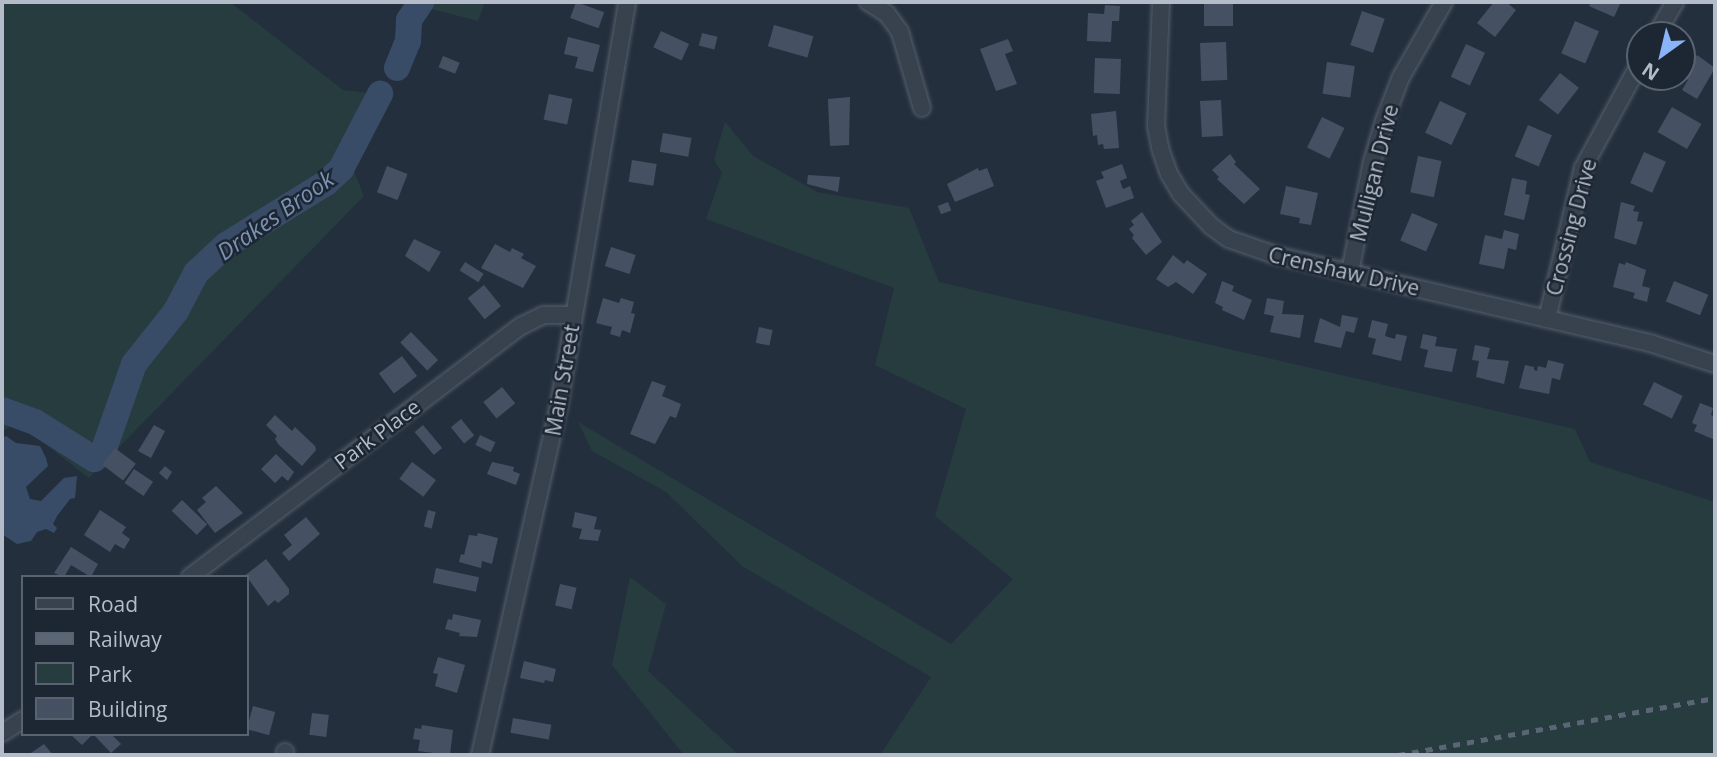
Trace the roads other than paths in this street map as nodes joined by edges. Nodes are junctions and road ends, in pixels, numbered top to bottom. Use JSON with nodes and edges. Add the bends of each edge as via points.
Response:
{"nodes":[{"id":1,"x":627,"y":2,"type":"edge"},
{"id":2,"x":868,"y":2,"type":"edge"},
{"id":3,"x":1161,"y":2,"type":"edge"},
{"id":4,"x":1444,"y":2,"type":"edge"},
{"id":5,"x":1675,"y":2,"type":"edge"},
{"id":6,"x":1664,"y":21,"type":"edge"},
{"id":7,"x":1626,"y":89,"type":"edge"},
{"id":8,"x":922,"y":108,"type":"dead end"},
{"id":9,"x":1350,"y":272,"type":"junction"},
{"id":10,"x":573,"y":315,"type":"junction"},
{"id":11,"x":1548,"y":319,"type":"junction"},
{"id":12,"x":1715,"y":364,"type":"edge"},
{"id":13,"x":193,"y":575,"type":"edge"},
{"id":14,"x":21,"y":721,"type":"edge"},
{"id":15,"x":2,"y":733,"type":"edge"},
{"id":16,"x":480,"y":755,"type":"edge"}],
"edges":[{"from":1,"to":10,"type":"street","name":"Main Street"},
{"from":2,"to":8,"type":"street","via":[[887,14],[900,32]]},
{"from":3,"to":9,"type":"street","name":"Crenshaw Drive","via":[[1156,125],[1169,174],[1181,194],[1229,239]]},
{"from":4,"to":9,"type":"street","name":"Mulligan Drive","via":[[1401,77],[1384,121]]},
{"from":5,"to":6,"type":"street"},
{"from":7,"to":11,"type":"street","name":"Crossing Drive","via":[[1583,168]]},
{"from":9,"to":11,"type":"street","name":"Crenshaw Drive"},
{"from":10,"to":13,"type":"street","name":"Park Place","via":[[544,315],[521,326]]},
{"from":10,"to":16,"type":"street","name":"Main Street","via":[[559,405]]},
{"from":11,"to":12,"type":"street","name":"Crenshaw Drive"},
{"from":14,"to":15,"type":"street"}]}
